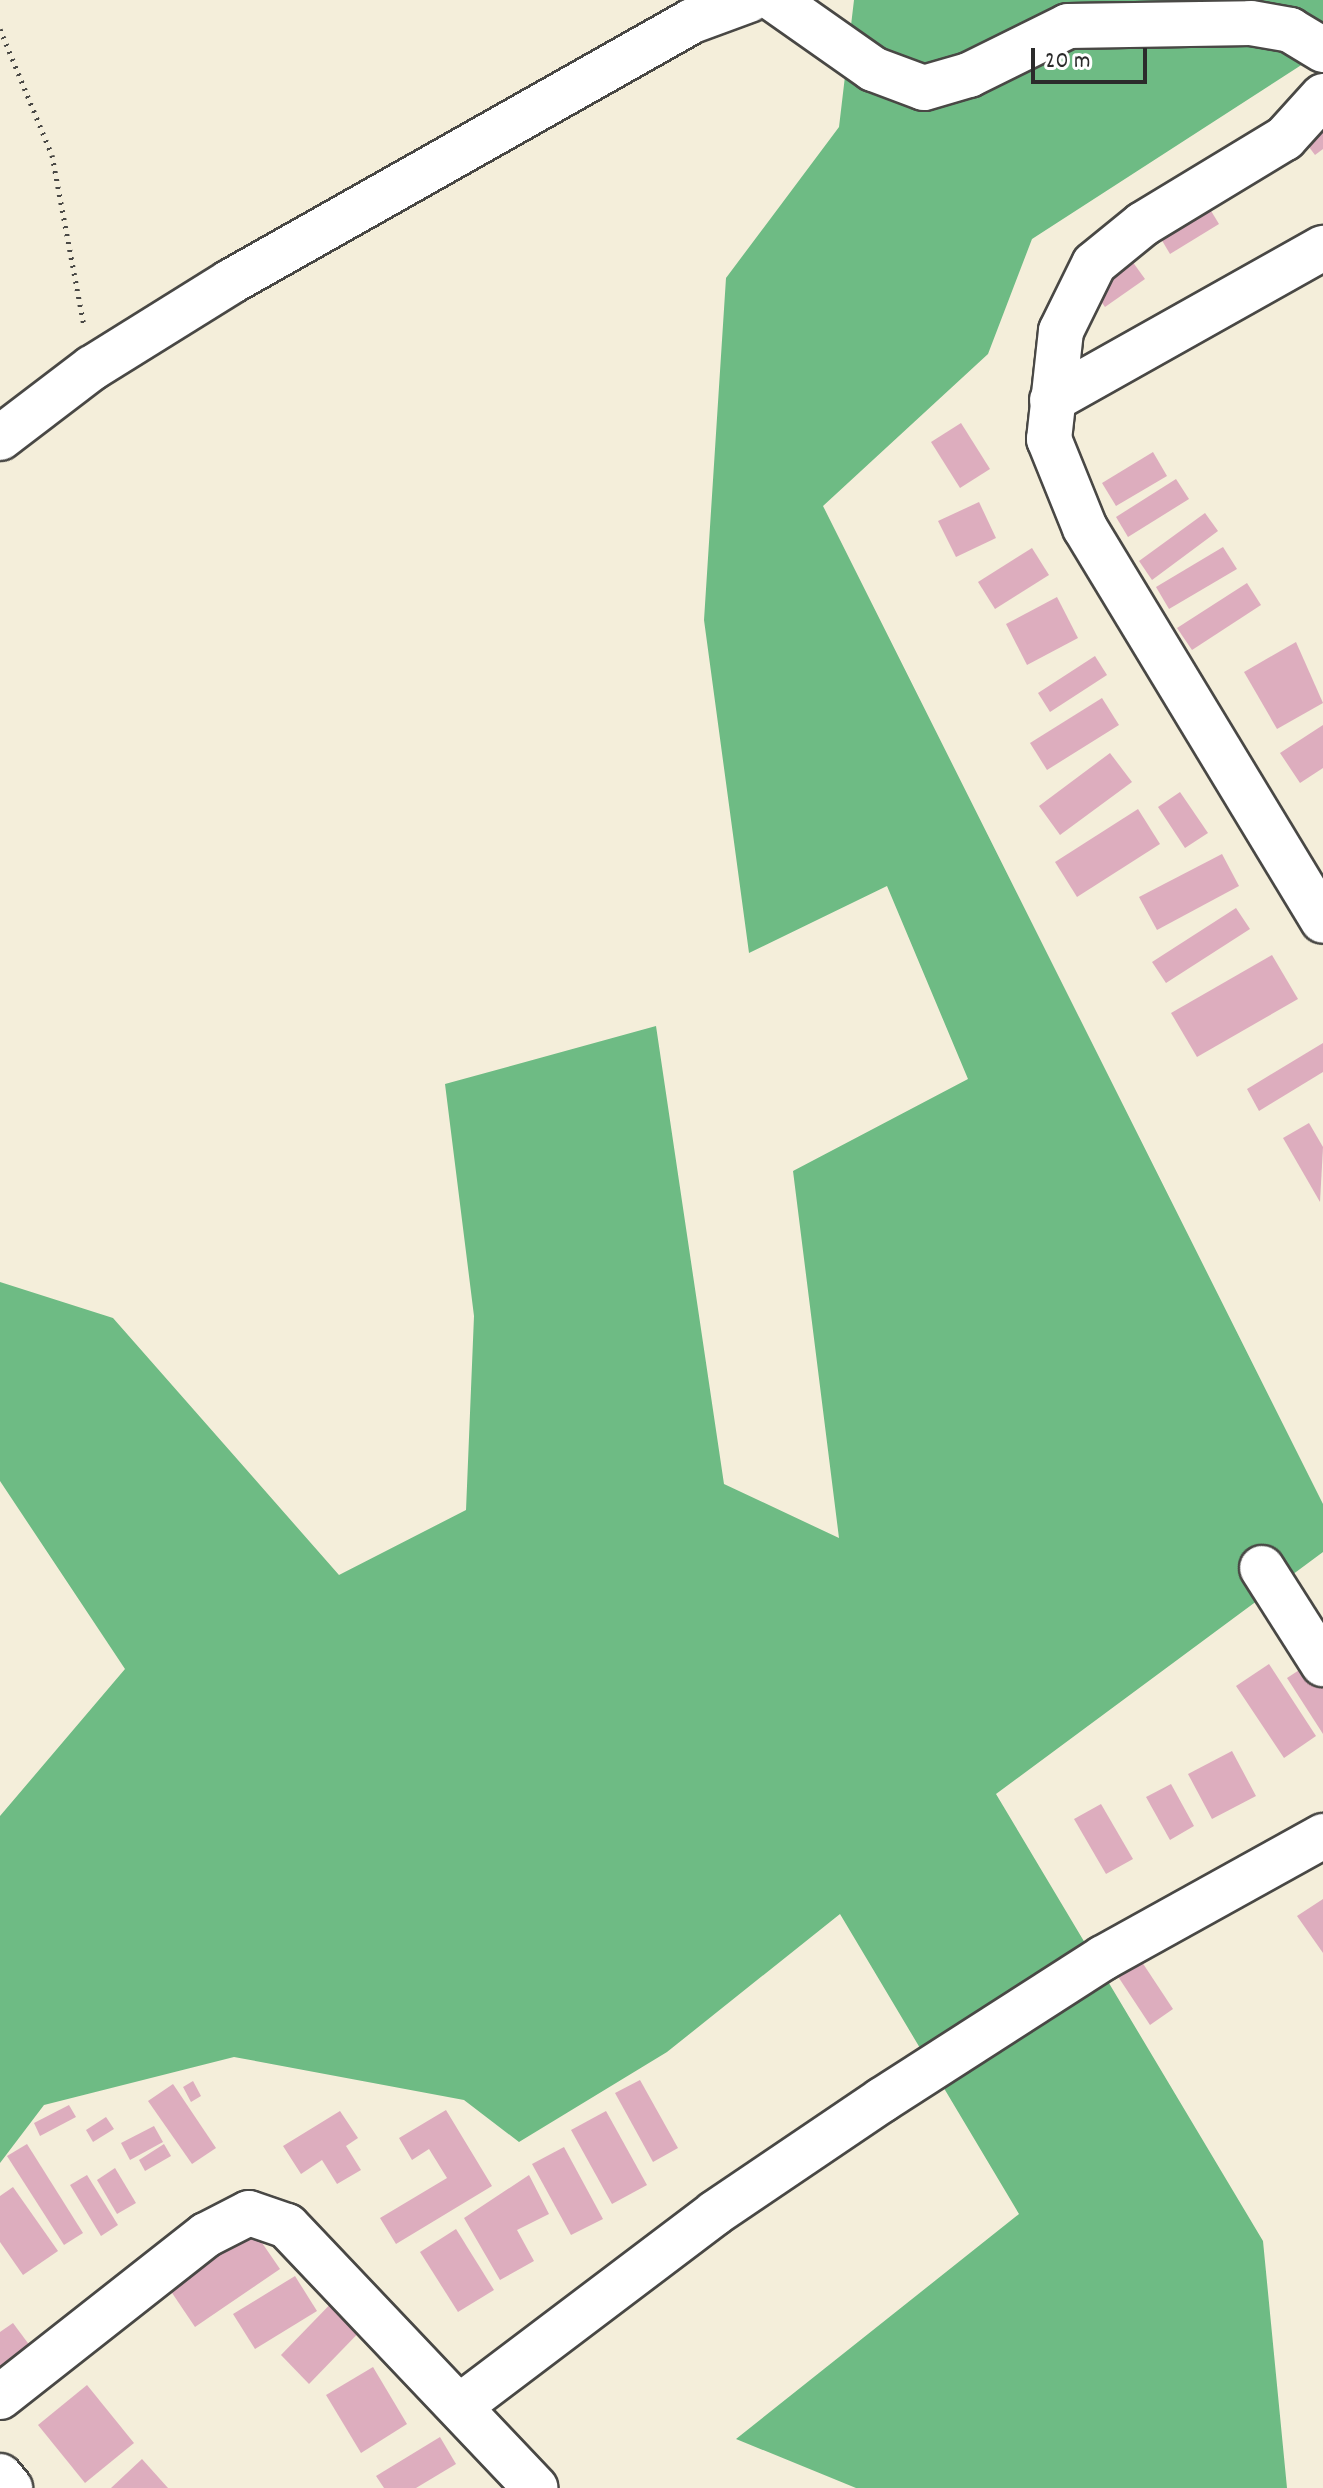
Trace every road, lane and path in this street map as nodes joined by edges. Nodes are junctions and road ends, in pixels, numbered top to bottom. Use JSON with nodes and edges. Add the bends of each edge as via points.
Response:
{"nodes":[{"id":1,"x":749,"y":0,"type":"edge"},
{"id":2,"x":775,"y":0,"type":"edge"},
{"id":3,"x":0,"y":29,"type":"edge"},
{"id":4,"x":1323,"y":50,"type":"edge"},
{"id":5,"x":1323,"y":96,"type":"edge"},
{"id":6,"x":1323,"y":248,"type":"edge"},
{"id":7,"x":92,"y":368,"type":"junction"},
{"id":8,"x":1052,"y":400,"type":"junction"},
{"id":9,"x":0,"y":438,"type":"edge"},
{"id":10,"x":1323,"y":921,"type":"edge"},
{"id":11,"x":1262,"y":1568,"type":"dead end"},
{"id":12,"x":1323,"y":1664,"type":"edge"},
{"id":13,"x":1323,"y":1836,"type":"edge"},
{"id":14,"x":0,"y":2397,"type":"edge"},
{"id":15,"x":460,"y":2406,"type":"junction"},
{"id":16,"x":0,"y":2476,"type":"edge"},
{"id":17,"x":10,"y":2488,"type":"edge"},
{"id":18,"x":536,"y":2488,"type":"edge"}],
"edges":[{"from":1,"to":7,"type":"street","via":[[692,21]]},
{"from":2,"to":4,"type":"street","via":[[873,69],[924,88],[969,75],[1037,36],[1093,24],[1251,23],[1290,30]]},
{"from":3,"to":7,"type":"path","via":[[52,155]]},
{"from":5,"to":8,"type":"street","via":[[1285,138],[1143,224],[1094,264],[1061,331]]},
{"from":6,"to":8,"type":"street"},
{"from":7,"to":9,"type":"street"},
{"from":8,"to":10,"type":"street","via":[[1049,439],[1085,528]]},
{"from":11,"to":12,"type":"street"},
{"from":13,"to":15,"type":"street","via":[[1103,1958],[882,2100],[715,2213]]},
{"from":14,"to":15,"type":"street","via":[[206,2235],[249,2213],[287,2226]]},
{"from":15,"to":18,"type":"street"},
{"from":16,"to":17,"type":"street"}]}
